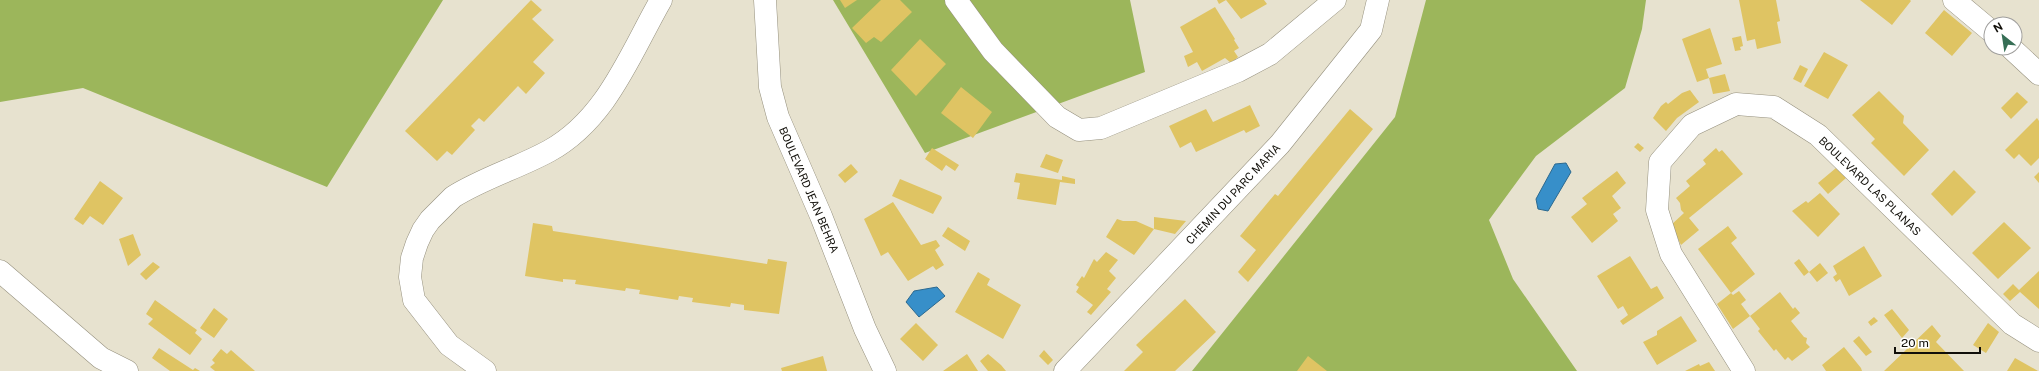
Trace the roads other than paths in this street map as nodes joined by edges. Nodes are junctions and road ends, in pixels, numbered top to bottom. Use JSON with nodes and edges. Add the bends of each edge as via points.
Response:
{"nodes":[{"id":1,"x":661,"y":0,"type":"edge"},
{"id":2,"x":765,"y":0,"type":"edge"},
{"id":3,"x":956,"y":0,"type":"edge"},
{"id":4,"x":1335,"y":0,"type":"edge"},
{"id":5,"x":1378,"y":0,"type":"edge"},
{"id":6,"x":1954,"y":0,"type":"edge"},
{"id":7,"x":1983,"y":24,"type":"edge"},
{"id":8,"x":2020,"y":56,"type":"edge"},
{"id":9,"x":2039,"y":74,"type":"edge"},
{"id":10,"x":0,"y":271,"type":"edge"},
{"id":11,"x":2039,"y":341,"type":"edge"},
{"id":12,"x":127,"y":371,"type":"edge"},
{"id":13,"x":484,"y":371,"type":"edge"},
{"id":14,"x":885,"y":371,"type":"edge"},
{"id":15,"x":1065,"y":371,"type":"edge"},
{"id":16,"x":1744,"y":371,"type":"edge"}],
"edges":[{"from":1,"to":13,"type":"street","via":[[612,90],[593,116],[571,137],[549,151],[453,197],[422,230],[412,258],[410,277],[414,300],[449,345]]},
{"from":2,"to":14,"type":"street","name":"BOULEVARD JEAN BEHRA","via":[[770,87],[778,117],[821,216],[865,329]]},
{"from":3,"to":4,"type":"street","via":[[998,56],[1057,117],[1079,130],[1101,128],[1238,71],[1270,54]]},
{"from":5,"to":15,"type":"street","name":"CHEMIN DU PARC MARIA","via":[[1371,30],[1280,144]]},
{"from":6,"to":7,"type":"street"},
{"from":8,"to":9,"type":"street"},
{"from":10,"to":12,"type":"street","via":[[101,358]]},
{"from":11,"to":16,"type":"street","name":"BOULEVARD LAS PLANAS","via":[[2012,324],[1818,136],[1774,107],[1736,104],[1692,124],[1660,162],[1657,210],[1671,254]]}]}
